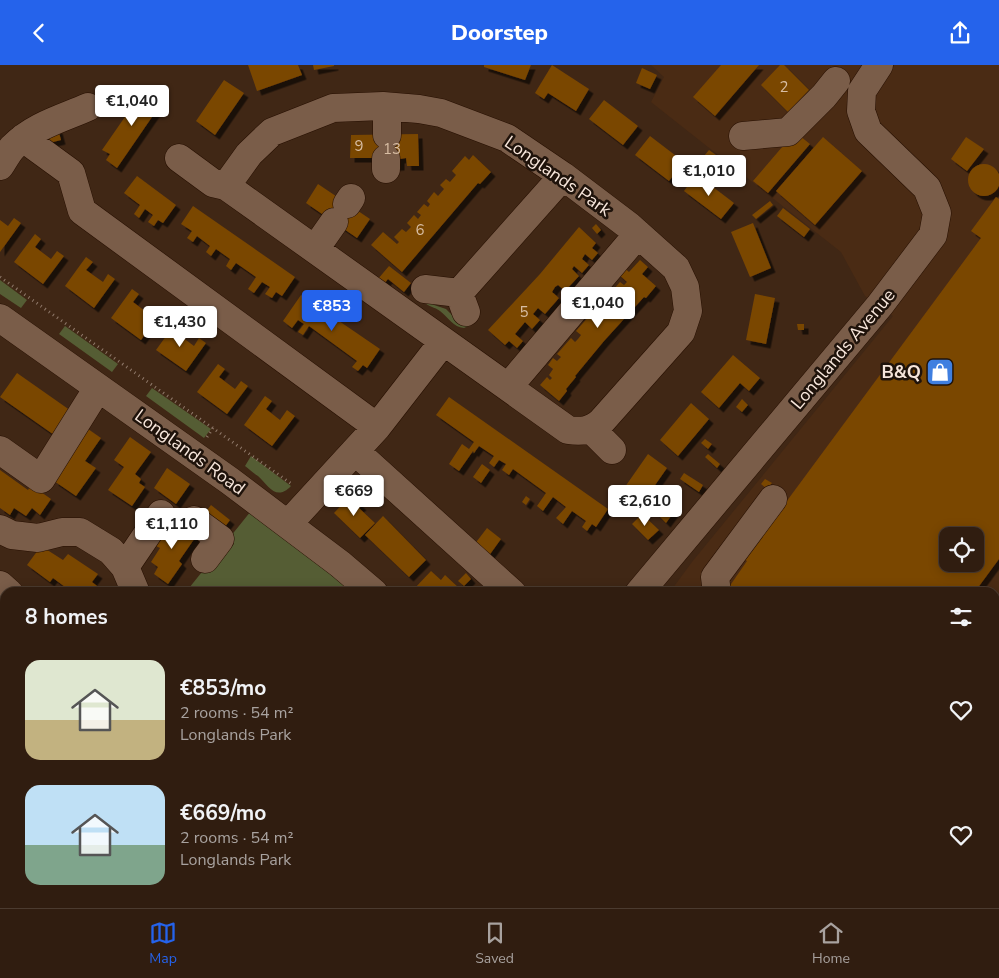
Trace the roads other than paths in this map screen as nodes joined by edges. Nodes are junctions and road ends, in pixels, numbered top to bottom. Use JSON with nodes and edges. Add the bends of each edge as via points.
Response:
{"nodes":[{"id":1,"x":879,"y":65,"type":"edge"},
{"id":2,"x":829,"y":73,"type":"edge"},
{"id":3,"x":862,"y":91,"type":"junction"},
{"id":4,"x":88,"y":107,"type":"dead end"},
{"id":5,"x":743,"y":136,"type":"dead end"},
{"id":6,"x":22,"y":138,"type":"junction"},
{"id":7,"x":179,"y":158,"type":"dead end"},
{"id":8,"x":0,"y":166,"type":"edge"},
{"id":9,"x":563,"y":176,"type":"junction"},
{"id":10,"x":226,"y":186,"type":"junction"},
{"id":11,"x":638,"y":234,"type":"junction"},
{"id":12,"x":425,"y":289,"type":"dead end"},
{"id":13,"x":0,"y":318,"type":"edge"},
{"id":14,"x":443,"y":342,"type":"junction"},
{"id":15,"x":515,"y":379,"type":"dead end"},
{"id":16,"x":90,"y":399,"type":"dead end"},
{"id":17,"x":377,"y":427,"type":"junction"},
{"id":18,"x":592,"y":430,"type":"junction"},
{"id":19,"x":0,"y":450,"type":"edge"},
{"id":20,"x":612,"y":450,"type":"dead end"},
{"id":21,"x":356,"y":452,"type":"junction"},
{"id":22,"x":773,"y":499,"type":"dead end"},
{"id":23,"x":161,"y":514,"type":"dead end"},
{"id":24,"x":194,"y":520,"type":"dead end"},
{"id":25,"x":288,"y":524,"type":"junction"},
{"id":26,"x":0,"y":529,"type":"edge"},
{"id":27,"x":205,"y":559,"type":"dead end"},
{"id":28,"x":125,"y":567,"type":"junction"},
{"id":29,"x":133,"y":587,"type":"edge"},
{"id":30,"x":367,"y":587,"type":"edge"},
{"id":31,"x":505,"y":587,"type":"edge"},
{"id":32,"x":645,"y":587,"type":"edge"},
{"id":33,"x":716,"y":587,"type":"edge"}],
"edges":[{"from":1,"to":3,"type":"street"},
{"from":2,"to":3,"type":"street"},
{"from":2,"to":5,"type":"street","via":[[824,96],[788,132]]},
{"from":3,"to":32,"type":"street","name":"Longlands Avenue","via":[[861,111],[868,131],[927,188],[937,213],[933,235],[880,305]]},
{"from":4,"to":6,"type":"street"},
{"from":6,"to":8,"type":"street"},
{"from":6,"to":17,"type":"street","via":[[71,173],[82,211]]},
{"from":7,"to":10,"type":"street","via":[[213,183]]},
{"from":9,"to":10,"type":"street","name":"Longlands Park","via":[[507,139],[474,125],[441,113],[383,106],[333,108],[272,131],[249,154]]},
{"from":9,"to":11,"type":"street","name":"Longlands Park"},
{"from":9,"to":12,"type":"street","via":[[462,302]]},
{"from":10,"to":14,"type":"street"},
{"from":11,"to":15,"type":"street"},
{"from":11,"to":18,"type":"street","name":"Longlands Park","via":[[676,268],[685,287],[688,311],[681,332]]},
{"from":13,"to":25,"type":"street","name":"Longlands Road"},
{"from":14,"to":17,"type":"street"},
{"from":14,"to":18,"type":"street","via":[[568,430]]},
{"from":16,"to":19,"type":"street","via":[[41,479]]},
{"from":17,"to":21,"type":"street"},
{"from":18,"to":20,"type":"street"},
{"from":21,"to":25,"type":"street"},
{"from":21,"to":31,"type":"street"},
{"from":22,"to":33,"type":"street","via":[[715,577]]},
{"from":23,"to":28,"type":"street"},
{"from":24,"to":27,"type":"street","via":[[220,539]]},
{"from":25,"to":30,"type":"street","name":"Longlands Road"},
{"from":26,"to":28,"type":"street","via":[[12,535],[38,537],[80,532],[111,551]]},
{"from":28,"to":29,"type":"street"}]}
